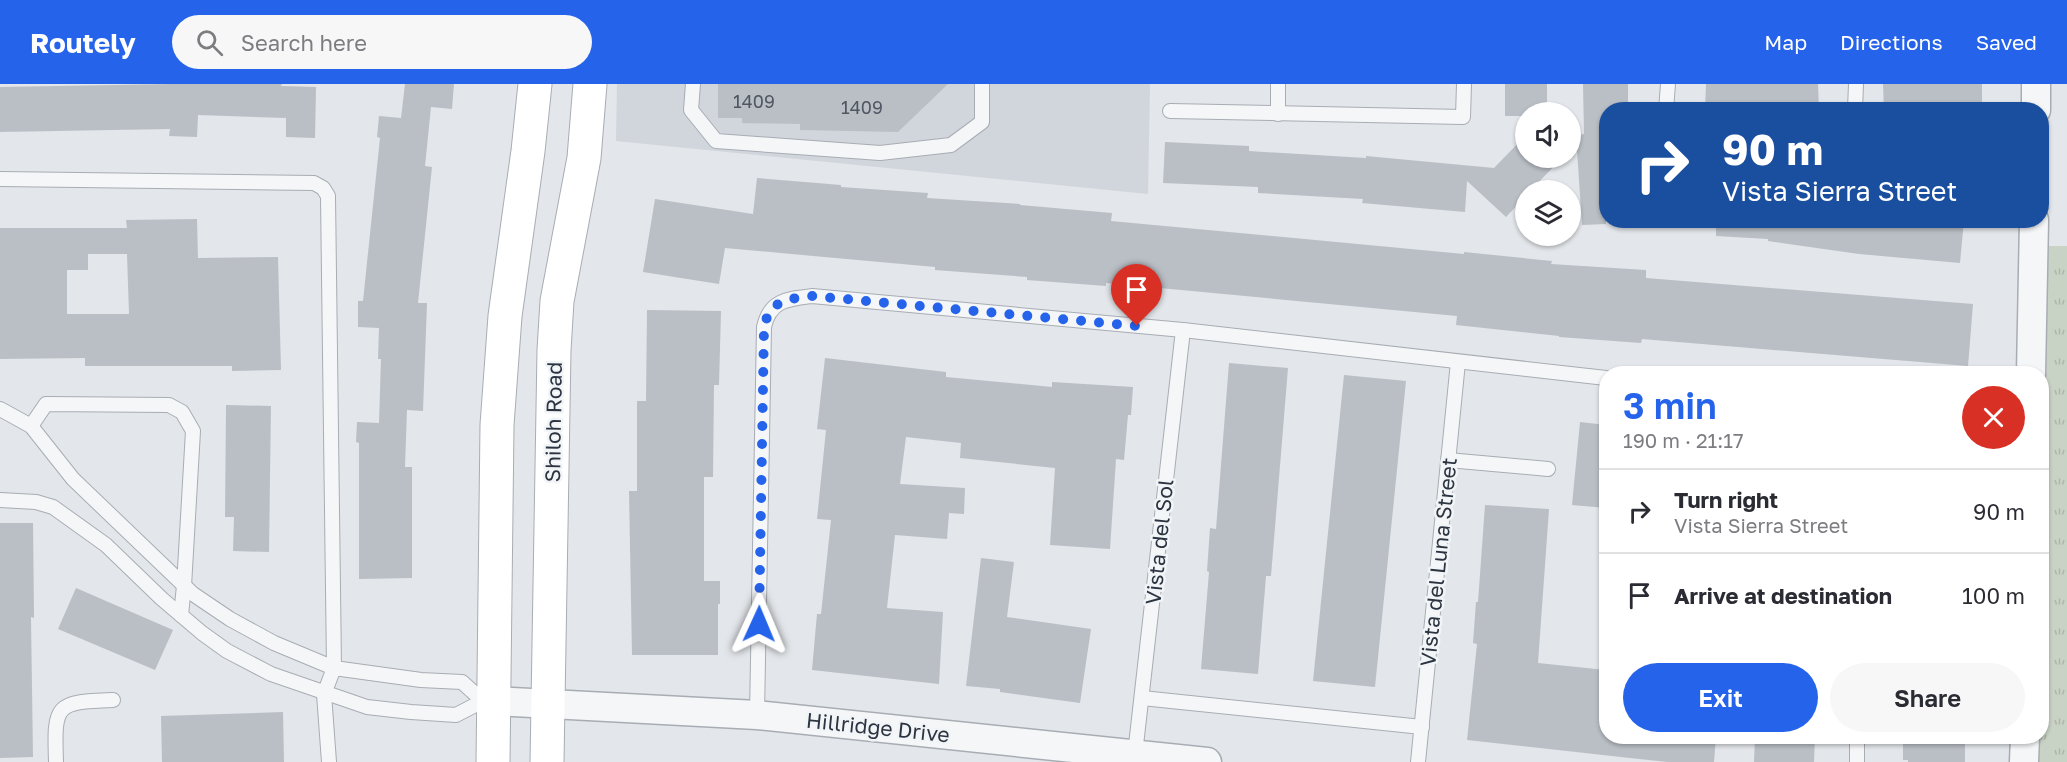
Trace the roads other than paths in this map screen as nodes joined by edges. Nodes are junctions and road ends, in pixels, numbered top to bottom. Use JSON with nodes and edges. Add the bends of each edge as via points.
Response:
{"nodes":[{"id":1,"x":535,"y":84,"type":"edge"},
{"id":2,"x":590,"y":84,"type":"edge"},
{"id":3,"x":693,"y":84,"type":"edge"},
{"id":4,"x":982,"y":84,"type":"edge"},
{"id":5,"x":1278,"y":84,"type":"edge"},
{"id":6,"x":1464,"y":84,"type":"edge"},
{"id":7,"x":1668,"y":84,"type":"edge"},
{"id":8,"x":1856,"y":84,"type":"edge"},
{"id":9,"x":2036,"y":84,"type":"edge"},
{"id":10,"x":1667,"y":102,"type":"edge"},
{"id":11,"x":1856,"y":102,"type":"edge"},
{"id":12,"x":2036,"y":102,"type":"edge"},
{"id":13,"x":1170,"y":111,"type":"dead end"},
{"id":14,"x":1278,"y":114,"type":"junction"},
{"id":15,"x":0,"y":179,"type":"edge"},
{"id":16,"x":2034,"y":228,"type":"edge"},
{"id":17,"x":1183,"y":330,"type":"junction"},
{"id":18,"x":1458,"y":362,"type":"junction"},
{"id":19,"x":2031,"y":366,"type":"edge"},
{"id":20,"x":1599,"y":377,"type":"edge"},
{"id":21,"x":0,"y":409,"type":"edge"},
{"id":22,"x":31,"y":426,"type":"junction"},
{"id":23,"x":1448,"y":460,"type":"junction"},
{"id":24,"x":1548,"y":469,"type":"dead end"},
{"id":25,"x":0,"y":500,"type":"edge"},
{"id":26,"x":184,"y":586,"type":"junction"},
{"id":27,"x":181,"y":615,"type":"junction"},
{"id":28,"x":334,"y":668,"type":"junction"},
{"id":29,"x":324,"y":694,"type":"junction"},
{"id":30,"x":1142,"y":698,"type":"junction"},
{"id":31,"x":113,"y":700,"type":"dead end"},
{"id":32,"x":489,"y":701,"type":"junction"},
{"id":33,"x":548,"y":704,"type":"junction"},
{"id":34,"x":757,"y":715,"type":"junction"},
{"id":35,"x":1422,"y":727,"type":"junction"},
{"id":36,"x":1857,"y":744,"type":"edge"},
{"id":37,"x":2025,"y":744,"type":"edge"},
{"id":38,"x":1136,"y":754,"type":"junction"},
{"id":39,"x":56,"y":762,"type":"edge"},
{"id":40,"x":329,"y":762,"type":"edge"},
{"id":41,"x":493,"y":762,"type":"edge"},
{"id":42,"x":548,"y":762,"type":"edge"},
{"id":43,"x":1207,"y":762,"type":"edge"},
{"id":44,"x":1418,"y":762,"type":"edge"},
{"id":45,"x":1857,"y":762,"type":"edge"},
{"id":46,"x":2024,"y":762,"type":"edge"}],
"edges":[{"from":1,"to":32,"type":"main road","via":[[505,316],[497,425]]},
{"from":2,"to":33,"type":"main road","name":"Shiloh Road","via":[[584,158],[557,301]]},
{"from":3,"to":4,"type":"lane","via":[[691,110],[716,141],[880,153],[951,145],[982,122]]},
{"from":5,"to":14,"type":"lane"},
{"from":6,"to":14,"type":"lane","via":[[1463,117]]},
{"from":7,"to":10,"type":"lane"},
{"from":8,"to":11,"type":"lane"},
{"from":9,"to":12,"type":"street"},
{"from":13,"to":14,"type":"lane"},
{"from":15,"to":28,"type":"lane","via":[[314,183],[323,188],[328,196]]},
{"from":16,"to":19,"type":"street"},
{"from":17,"to":18,"type":"lane"},
{"from":17,"to":30,"type":"lane","name":"Vista del Sol"},
{"from":17,"to":34,"type":"lane","via":[[812,296],[776,304],[766,314],[764,327]]},
{"from":18,"to":20,"type":"lane"},
{"from":18,"to":23,"type":"lane","name":"Vista del Luna Street"},
{"from":21,"to":22,"type":"lane"},
{"from":22,"to":26,"type":"lane","via":[[73,479]]},
{"from":22,"to":26,"type":"lane","via":[[46,404],[169,405],[182,412],[193,431]]},
{"from":23,"to":24,"type":"lane"},
{"from":23,"to":35,"type":"lane","name":"Vista del Luna Street"},
{"from":25,"to":27,"type":"lane","via":[[53,507],[106,545]]},
{"from":26,"to":27,"type":"lane"},
{"from":26,"to":28,"type":"lane","via":[[230,619]]},
{"from":27,"to":29,"type":"lane","via":[[227,651],[271,674]]},
{"from":28,"to":29,"type":"lane"},
{"from":28,"to":32,"type":"lane","via":[[462,682]]},
{"from":29,"to":32,"type":"lane","via":[[367,707],[456,715]]},
{"from":29,"to":40,"type":"lane"},
{"from":30,"to":35,"type":"lane"},
{"from":30,"to":38,"type":"lane","name":"Vista del Sol"},
{"from":31,"to":39,"type":"lane","via":[[78,701],[63,707],[55,732]]},
{"from":32,"to":33,"type":"street","name":"Hillridge Drive"},
{"from":32,"to":41,"type":"main road"},
{"from":33,"to":34,"type":"street","name":"Hillridge Drive"},
{"from":33,"to":42,"type":"main road","name":"Shiloh Road"},
{"from":34,"to":38,"type":"street","name":"Hillridge Drive"},
{"from":35,"to":44,"type":"lane","name":"Vista del Luna Street"},
{"from":36,"to":45,"type":"lane"},
{"from":37,"to":46,"type":"street"},
{"from":38,"to":43,"type":"street","name":"Hillridge Drive"}]}
